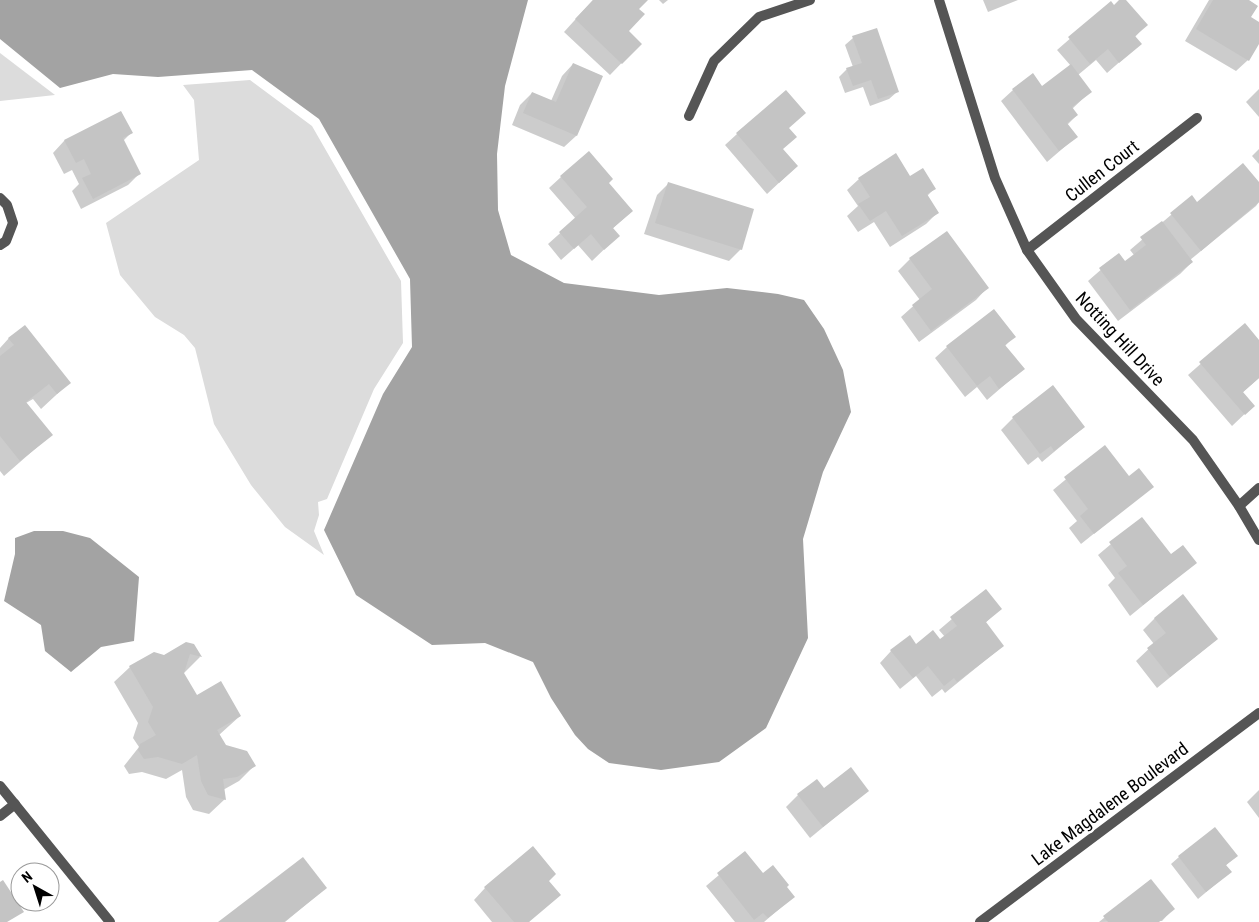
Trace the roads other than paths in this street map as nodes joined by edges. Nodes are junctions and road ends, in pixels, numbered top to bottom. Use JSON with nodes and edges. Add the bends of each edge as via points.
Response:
{"nodes":[{"id":1,"x":810,"y":0,"type":"edge"},
{"id":2,"x":939,"y":0,"type":"edge"},
{"id":3,"x":689,"y":116,"type":"dead end"},
{"id":4,"x":1197,"y":118,"type":"dead end"},
{"id":5,"x":0,"y":198,"type":"edge"},
{"id":6,"x":0,"y":245,"type":"edge"},
{"id":7,"x":1027,"y":250,"type":"junction"},
{"id":8,"x":1259,"y":488,"type":"edge"},
{"id":9,"x":1240,"y":506,"type":"junction"},
{"id":10,"x":1259,"y":540,"type":"edge"},
{"id":11,"x":1259,"y":713,"type":"edge"},
{"id":12,"x":0,"y":786,"type":"edge"},
{"id":13,"x":15,"y":804,"type":"junction"},
{"id":14,"x":0,"y":816,"type":"edge"},
{"id":15,"x":110,"y":922,"type":"edge"},
{"id":16,"x":980,"y":922,"type":"edge"}],
"edges":[{"from":1,"to":3,"type":"street","via":[[759,18],[714,61]]},
{"from":2,"to":7,"type":"street","name":"Notting Hill Drive","via":[[994,178]]},
{"from":4,"to":7,"type":"street","name":"Cullen Court"},
{"from":5,"to":6,"type":"street","via":[[7,205],[13,223],[6,241]]},
{"from":7,"to":9,"type":"street","name":"Notting Hill Drive","via":[[1076,319],[1193,440]]},
{"from":8,"to":9,"type":"street"},
{"from":9,"to":10,"type":"street","name":"Notting Hill Drive"},
{"from":11,"to":16,"type":"street","name":"Lake Magdalene Boulevard"},
{"from":12,"to":13,"type":"street"},
{"from":13,"to":14,"type":"street"},
{"from":13,"to":15,"type":"street"}]}
